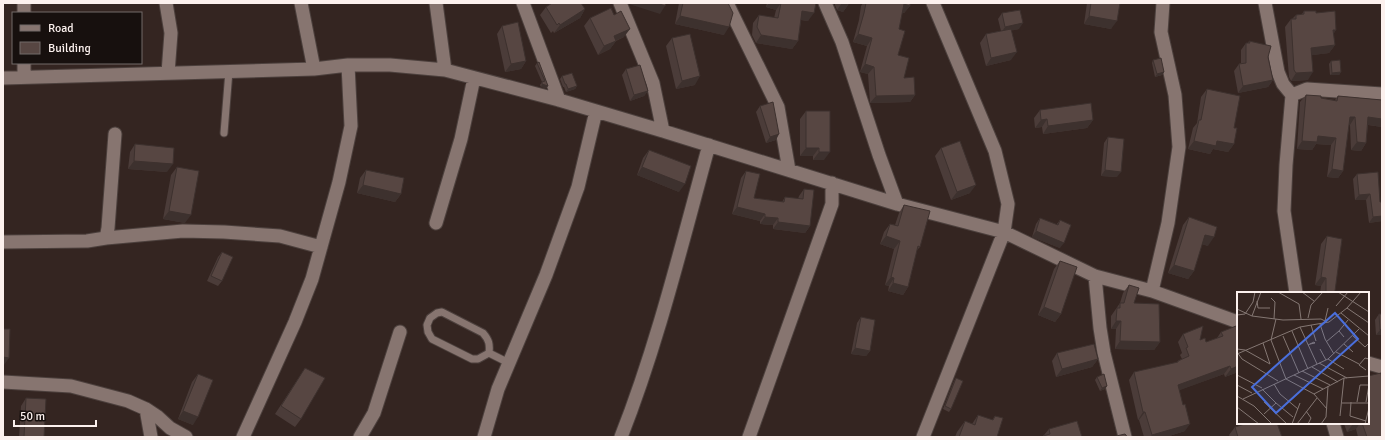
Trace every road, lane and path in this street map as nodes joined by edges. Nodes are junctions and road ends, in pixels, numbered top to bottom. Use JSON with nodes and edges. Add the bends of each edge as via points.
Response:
{"nodes":[{"id":1,"x":166,"y":3,"type":"edge"},
{"id":2,"x":301,"y":3,"type":"edge"},
{"id":3,"x":436,"y":3,"type":"edge"},
{"id":4,"x":523,"y":3,"type":"edge"},
{"id":5,"x":620,"y":3,"type":"edge"},
{"id":6,"x":728,"y":3,"type":"edge"},
{"id":7,"x":825,"y":3,"type":"edge"},
{"id":8,"x":933,"y":3,"type":"edge"},
{"id":9,"x":1163,"y":3,"type":"edge"},
{"id":10,"x":1265,"y":3,"type":"edge"},
{"id":11,"x":24,"y":64,"type":"edge"},
{"id":12,"x":348,"y":64,"type":"junction"},
{"id":13,"x":314,"y":69,"type":"junction"},
{"id":14,"x":445,"y":70,"type":"junction"},
{"id":15,"x":229,"y":71,"type":"junction"},
{"id":16,"x":168,"y":73,"type":"junction"},
{"id":17,"x":24,"y":77,"type":"junction"},
{"id":18,"x":3,"y":78,"type":"edge"},
{"id":19,"x":474,"y":78,"type":"junction"},
{"id":20,"x":1382,"y":94,"type":"edge"},
{"id":21,"x":1292,"y":95,"type":"junction"},
{"id":22,"x":559,"y":100,"type":"junction"},
{"id":23,"x":596,"y":111,"type":"junction"},
{"id":24,"x":663,"y":130,"type":"junction"},
{"id":25,"x":224,"y":133,"type":"dead end"},
{"id":26,"x":115,"y":134,"type":"dead end"},
{"id":27,"x":709,"y":145,"type":"junction"},
{"id":28,"x":789,"y":170,"type":"junction"},
{"id":29,"x":832,"y":183,"type":"junction"},
{"id":30,"x":897,"y":204,"type":"junction"},
{"id":31,"x":436,"y":223,"type":"dead end"},
{"id":32,"x":1004,"y":232,"type":"junction"},
{"id":33,"x":106,"y":238,"type":"junction"},
{"id":34,"x":3,"y":242,"type":"edge"},
{"id":35,"x":321,"y":247,"type":"junction"},
{"id":36,"x":1095,"y":276,"type":"junction"},
{"id":37,"x":1152,"y":291,"type":"junction"},
{"id":38,"x":1296,"y":292,"type":"edge"},
{"id":39,"x":1237,"y":322,"type":"edge"},
{"id":40,"x":400,"y":332,"type":"dead end"},
{"id":41,"x":489,"y":353,"type":"junction"},
{"id":42,"x":509,"y":363,"type":"junction"},
{"id":43,"x":1369,"y":363,"type":"edge"},
{"id":44,"x":1382,"y":367,"type":"edge"},
{"id":45,"x":3,"y":382,"type":"edge"},
{"id":46,"x":146,"y":409,"type":"junction"},
{"id":47,"x":1333,"y":424,"type":"edge"},
{"id":48,"x":184,"y":436,"type":"edge"},
{"id":49,"x":151,"y":437,"type":"edge"},
{"id":50,"x":243,"y":437,"type":"edge"},
{"id":51,"x":360,"y":437,"type":"edge"},
{"id":52,"x":484,"y":437,"type":"edge"},
{"id":53,"x":621,"y":437,"type":"edge"},
{"id":54,"x":749,"y":437,"type":"edge"},
{"id":55,"x":923,"y":437,"type":"edge"},
{"id":56,"x":1125,"y":437,"type":"edge"},
{"id":57,"x":1337,"y":437,"type":"edge"}],
"edges":[{"from":1,"to":16,"type":"street","via":[[171,33]]},
{"from":2,"to":13,"type":"street"},
{"from":3,"to":14,"type":"street"},
{"from":4,"to":22,"type":"street"},
{"from":5,"to":24,"type":"street","via":[[653,83]]},
{"from":6,"to":28,"type":"street","via":[[778,107]]},
{"from":7,"to":30,"type":"street","via":[[842,42]]},
{"from":8,"to":32,"type":"street","via":[[995,151],[1008,204]]},
{"from":9,"to":37,"type":"street","via":[[1161,32],[1175,95],[1179,147],[1168,223]]},
{"from":10,"to":21,"type":"street","via":[[1278,72]]},
{"from":11,"to":17,"type":"street"},
{"from":12,"to":13,"type":"street"},
{"from":12,"to":14,"type":"street"},
{"from":12,"to":35,"type":"street","via":[[351,126]]},
{"from":13,"to":15,"type":"street"},
{"from":14,"to":19,"type":"street"},
{"from":15,"to":16,"type":"street"},
{"from":15,"to":25,"type":"lane"},
{"from":16,"to":17,"type":"street"},
{"from":17,"to":18,"type":"street"},
{"from":19,"to":22,"type":"street"},
{"from":19,"to":31,"type":"street","via":[[461,139]]},
{"from":20,"to":21,"type":"street","via":[[1307,89]]},
{"from":21,"to":38,"type":"street","via":[[1284,211]]},
{"from":22,"to":23,"type":"street"},
{"from":23,"to":24,"type":"street"},
{"from":23,"to":42,"type":"street","via":[[578,188],[546,275]]},
{"from":24,"to":27,"type":"street"},
{"from":26,"to":33,"type":"street"},
{"from":27,"to":28,"type":"street"},
{"from":27,"to":53,"type":"street","via":[[662,315]]},
{"from":28,"to":29,"type":"street"},
{"from":29,"to":30,"type":"street"},
{"from":29,"to":54,"type":"street","via":[[832,204]]},
{"from":30,"to":32,"type":"street"},
{"from":32,"to":36,"type":"street"},
{"from":32,"to":55,"type":"street"},
{"from":33,"to":34,"type":"street","via":[[87,241]]},
{"from":33,"to":35,"type":"street","via":[[184,231],[224,232],[280,236]]},
{"from":35,"to":50,"type":"street","via":[[295,322]]},
{"from":36,"to":37,"type":"street"},
{"from":36,"to":56,"type":"street","via":[[1104,353]]},
{"from":37,"to":39,"type":"street"},
{"from":40,"to":51,"type":"street","via":[[374,413]]},
{"from":41,"to":41,"type":"lane","via":[[490,344],[483,333],[442,312],[430,318],[427,325],[432,340],[472,359]]},
{"from":41,"to":42,"type":"lane"},
{"from":42,"to":52,"type":"street","via":[[498,389]]},
{"from":43,"to":44,"type":"street"},
{"from":45,"to":46,"type":"street","via":[[71,386],[128,401]]},
{"from":46,"to":48,"type":"street"},
{"from":46,"to":49,"type":"street"},
{"from":47,"to":57,"type":"street"}]}
